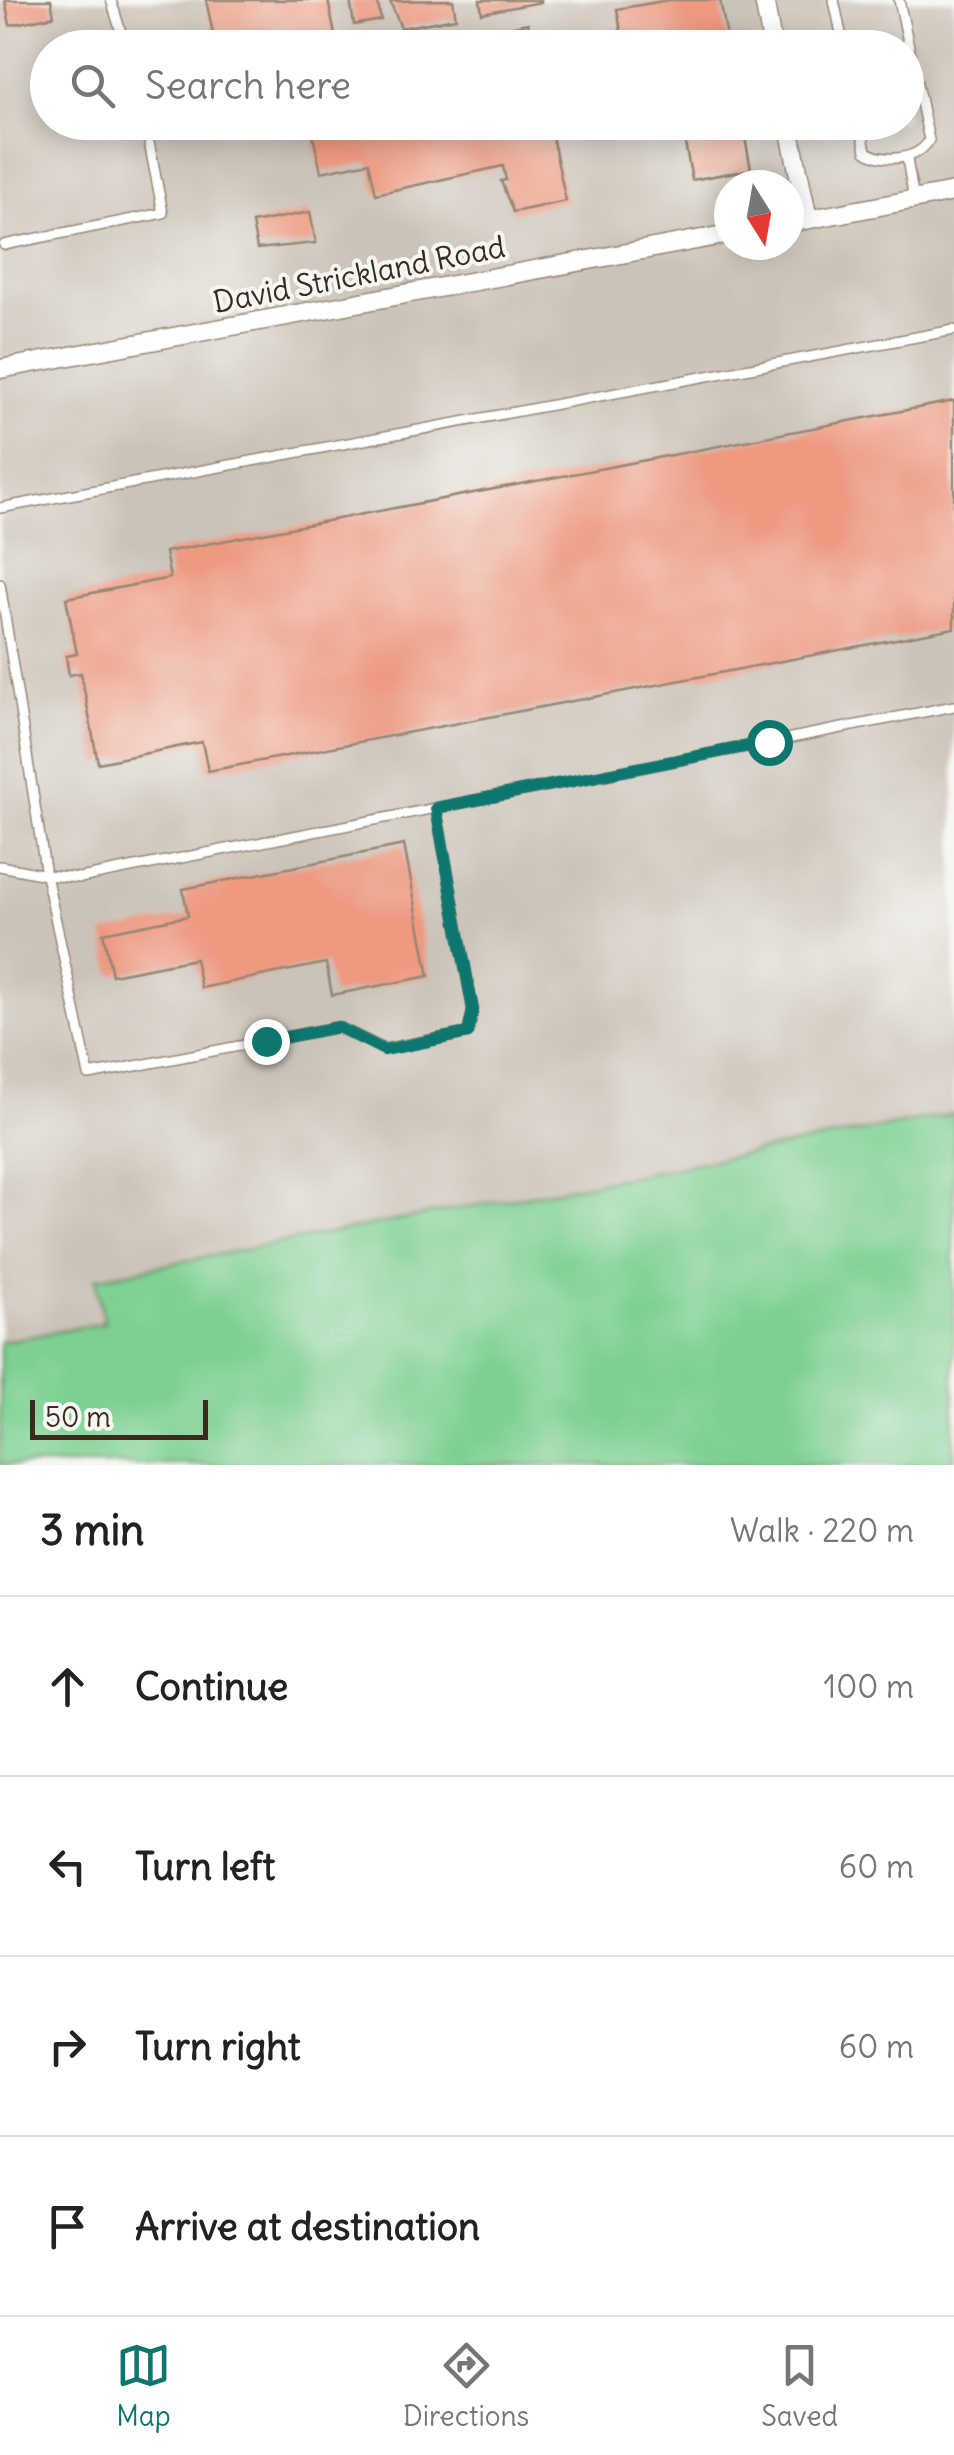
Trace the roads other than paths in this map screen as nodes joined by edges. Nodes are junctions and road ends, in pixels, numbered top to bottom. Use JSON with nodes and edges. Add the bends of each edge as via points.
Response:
{"nodes":[{"id":1,"x":110,"y":0,"type":"edge"},
{"id":2,"x":764,"y":0,"type":"edge"},
{"id":3,"x":834,"y":0,"type":"edge"},
{"id":4,"x":899,"y":0,"type":"edge"},
{"id":5,"x":120,"y":30,"type":"edge"},
{"id":6,"x":770,"y":30,"type":"edge"},
{"id":7,"x":840,"y":30,"type":"edge"},
{"id":8,"x":905,"y":30,"type":"edge"},
{"id":9,"x":924,"y":117,"type":"edge"},
{"id":10,"x":148,"y":140,"type":"edge"},
{"id":11,"x":790,"y":140,"type":"edge"},
{"id":12,"x":864,"y":140,"type":"edge"},
{"id":13,"x":907,"y":159,"type":"junction"},
{"id":14,"x":793,"y":170,"type":"edge"},
{"id":15,"x":954,"y":192,"type":"edge"},
{"id":16,"x":914,"y":200,"type":"junction"},
{"id":17,"x":804,"y":220,"type":"edge"},
{"id":18,"x":714,"y":237,"type":"edge"},
{"id":19,"x":4,"y":245,"type":"dead end"},
{"id":20,"x":954,"y":330,"type":"edge"},
{"id":21,"x":0,"y":369,"type":"edge"},
{"id":22,"x":0,"y":508,"type":"edge"},
{"id":23,"x":0,"y":584,"type":"edge"},
{"id":24,"x":954,"y":706,"type":"edge"},
{"id":25,"x":436,"y":808,"type":"junction"},
{"id":26,"x":0,"y":866,"type":"edge"},
{"id":27,"x":46,"y":875,"type":"junction"}],
"edges":[{"from":1,"to":5,"type":"lane"},
{"from":2,"to":6,"type":"street"},
{"from":3,"to":7,"type":"lane"},
{"from":4,"to":8,"type":"lane"},
{"from":9,"to":13,"type":"lane","via":[[929,140]]},
{"from":10,"to":19,"type":"lane","via":[[163,214]]},
{"from":11,"to":14,"type":"street"},
{"from":12,"to":13,"type":"lane","via":[[876,158]]},
{"from":13,"to":16,"type":"lane"},
{"from":15,"to":16,"type":"street"},
{"from":16,"to":17,"type":"street"},
{"from":18,"to":21,"type":"street","name":"David Strickland Road"},
{"from":20,"to":22,"type":"lane"},
{"from":23,"to":27,"type":"lane"},
{"from":24,"to":25,"type":"lane"},
{"from":25,"to":27,"type":"lane","via":[[80,878]]},
{"from":25,"to":27,"type":"lane","via":[[473,1010],[468,1033],[384,1050],[338,1027],[88,1075]]},
{"from":26,"to":27,"type":"lane"}]}
